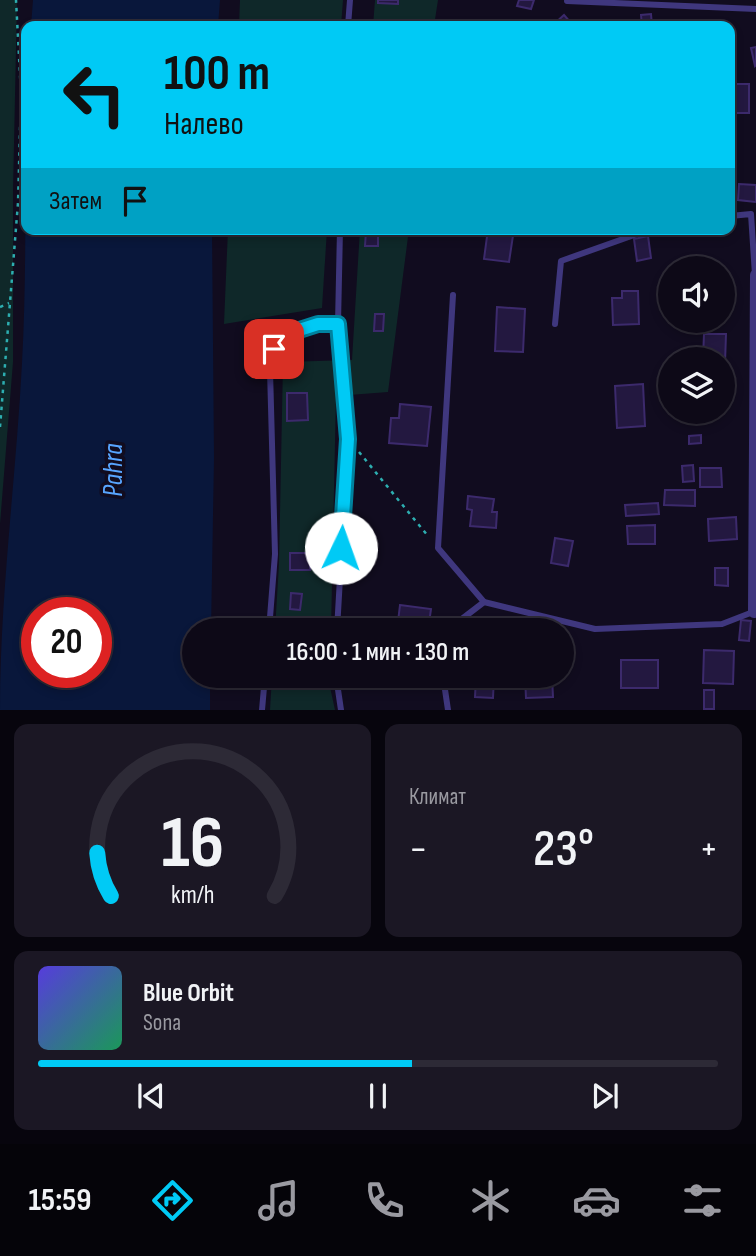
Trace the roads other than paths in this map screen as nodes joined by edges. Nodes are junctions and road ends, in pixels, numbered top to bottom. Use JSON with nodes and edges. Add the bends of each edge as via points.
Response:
{"nodes":[{"id":1,"x":350,"y":0,"type":"edge"},
{"id":2,"x":567,"y":1,"type":"edge"},
{"id":3,"x":756,"y":9,"type":"edge"},
{"id":4,"x":348,"y":21,"type":"edge"},
{"id":5,"x":735,"y":216,"type":"edge"},
{"id":6,"x":340,"y":235,"type":"edge"},
{"id":7,"x":634,"y":235,"type":"edge"},
{"id":8,"x":756,"y":275,"type":"edge"},
{"id":9,"x":453,"y":295,"type":"dead end"},
{"id":10,"x":338,"y":324,"type":"junction"},
{"id":11,"x":555,"y":324,"type":"dead end"},
{"id":12,"x":484,"y":603,"type":"junction"},
{"id":13,"x":755,"y":614,"type":"edge"},
{"id":14,"x":270,"y":618,"type":"edge"},
{"id":15,"x":338,"y":618,"type":"edge"},
{"id":16,"x":464,"y":618,"type":"edge"},
{"id":17,"x":264,"y":688,"type":"edge"},
{"id":18,"x":338,"y":688,"type":"edge"},
{"id":19,"x":445,"y":688,"type":"edge"},
{"id":20,"x":262,"y":710,"type":"edge"},
{"id":21,"x":341,"y":710,"type":"edge"},
{"id":22,"x":448,"y":710,"type":"edge"}],
"edges":[{"from":1,"to":4,"type":"lane"},
{"from":2,"to":3,"type":"lane"},
{"from":5,"to":8,"type":"lane","via":[[751,214]]},
{"from":6,"to":10,"type":"lane"},
{"from":7,"to":11,"type":"lane","via":[[561,261]]},
{"from":8,"to":13,"type":"street"},
{"from":9,"to":12,"type":"lane","via":[[438,548]]},
{"from":10,"to":14,"type":"lane","via":[[318,324],[287,334],[274,349],[270,370],[275,554]]},
{"from":10,"to":15,"type":"lane","via":[[348,439]]},
{"from":12,"to":13,"type":"lane","via":[[595,629],[722,624]]},
{"from":12,"to":16,"type":"lane"},
{"from":17,"to":20,"type":"lane"},
{"from":18,"to":21,"type":"lane"},
{"from":19,"to":22,"type":"lane"}]}
